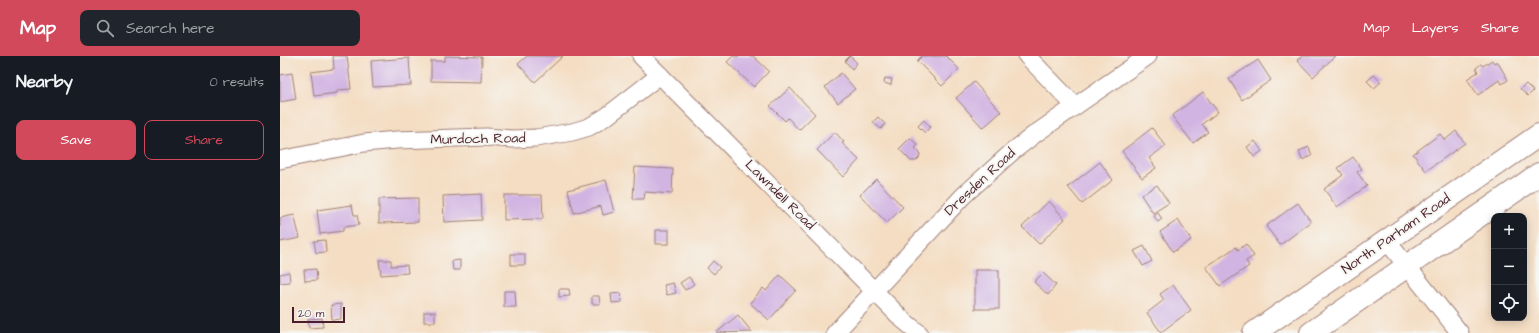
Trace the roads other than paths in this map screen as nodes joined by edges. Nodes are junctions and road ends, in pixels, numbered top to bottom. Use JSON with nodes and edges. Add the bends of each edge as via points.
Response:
{"nodes":[{"id":1,"x":641,"y":56,"type":"edge"},
{"id":2,"x":1027,"y":56,"type":"edge"},
{"id":3,"x":1148,"y":56,"type":"edge"},
{"id":4,"x":660,"y":75,"type":"junction"},
{"id":5,"x":1075,"y":106,"type":"junction"},
{"id":6,"x":1539,"y":135,"type":"edge"},
{"id":7,"x":280,"y":160,"type":"edge"},
{"id":8,"x":1539,"y":174,"type":"edge"},
{"id":9,"x":1387,"y":242,"type":"junction"},
{"id":10,"x":1406,"y":266,"type":"junction"},
{"id":11,"x":874,"y":290,"type":"junction"},
{"id":12,"x":834,"y":333,"type":"edge"},
{"id":13,"x":919,"y":333,"type":"edge"},
{"id":14,"x":1254,"y":333,"type":"edge"},
{"id":15,"x":1311,"y":333,"type":"edge"},
{"id":16,"x":1460,"y":333,"type":"edge"}],
"edges":[{"from":1,"to":4,"type":"street","name":"Lawndell Road"},
{"from":2,"to":5,"type":"street"},
{"from":3,"to":5,"type":"street","name":"Dresden Road"},
{"from":4,"to":7,"type":"street","name":"Murdoch Road","via":[[607,116],[589,127],[572,132],[536,138],[486,137],[364,143]]},
{"from":4,"to":11,"type":"street","name":"Lawndell Road"},
{"from":5,"to":11,"type":"street","name":"Dresden Road","via":[[1012,152],[964,195]]},
{"from":6,"to":9,"type":"highway","name":"North Parham Road"},
{"from":8,"to":10,"type":"highway"},
{"from":9,"to":10,"type":"street"},
{"from":9,"to":14,"type":"highway","name":"North Parham Road"},
{"from":10,"to":15,"type":"highway"},
{"from":10,"to":16,"type":"street"},
{"from":11,"to":12,"type":"street","name":"Dresden Road"},
{"from":11,"to":13,"type":"street","name":"Lawndell Road"}]}
